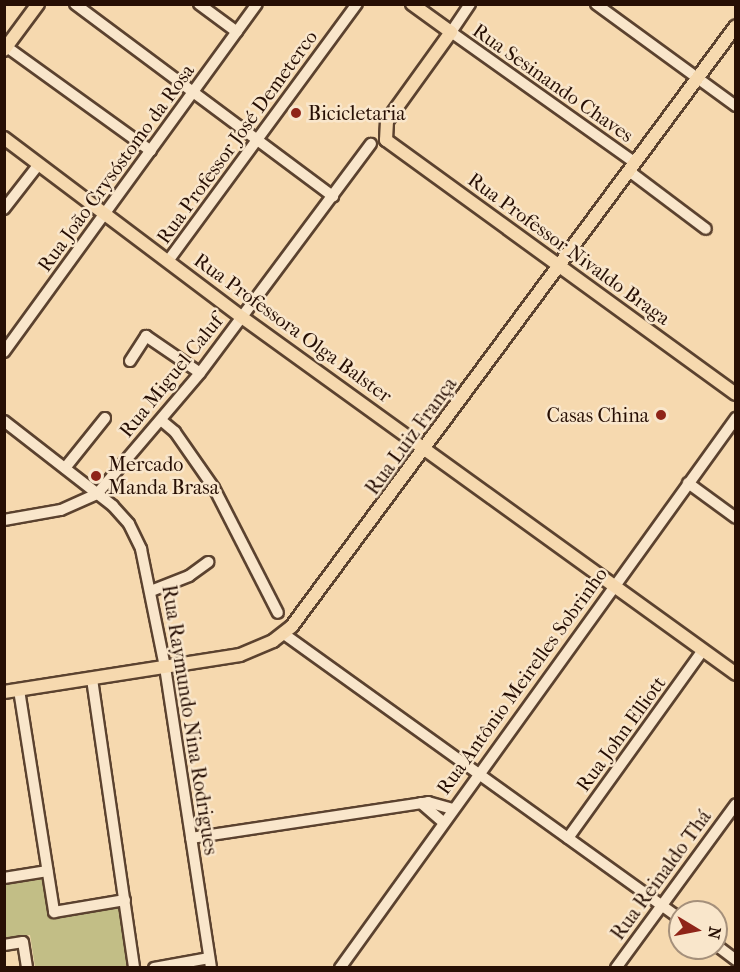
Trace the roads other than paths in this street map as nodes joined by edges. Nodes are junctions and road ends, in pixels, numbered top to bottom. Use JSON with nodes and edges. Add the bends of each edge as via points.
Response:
{"nodes":[{"id":1,"x":38,"y":4,"type":"edge"},
{"id":2,"x":75,"y":4,"type":"edge"},
{"id":3,"x":199,"y":4,"type":"edge"},
{"id":4,"x":257,"y":4,"type":"edge"},
{"id":5,"x":357,"y":4,"type":"edge"},
{"id":6,"x":412,"y":4,"type":"edge"},
{"id":7,"x":470,"y":4,"type":"edge"},
{"id":8,"x":596,"y":4,"type":"edge"},
{"id":9,"x":735,"y":26,"type":"edge"},
{"id":10,"x":237,"y":32,"type":"junction"},
{"id":11,"x":451,"y":32,"type":"junction"},
{"id":12,"x":5,"y":47,"type":"edge"},
{"id":13,"x":697,"y":78,"type":"junction"},
{"id":14,"x":193,"y":92,"type":"junction"},
{"id":15,"x":735,"y":106,"type":"edge"},
{"id":16,"x":4,"y":138,"type":"edge"},
{"id":17,"x":258,"y":140,"type":"junction"},
{"id":18,"x":371,"y":144,"type":"dead end"},
{"id":19,"x":151,"y":151,"type":"junction"},
{"id":20,"x":39,"y":164,"type":"junction"},
{"id":21,"x":632,"y":167,"type":"junction"},
{"id":22,"x":333,"y":196,"type":"junction"},
{"id":23,"x":4,"y":209,"type":"edge"},
{"id":24,"x":105,"y":214,"type":"junction"},
{"id":25,"x":706,"y":229,"type":"dead end"},
{"id":26,"x":168,"y":261,"type":"junction"},
{"id":27,"x":560,"y":266,"type":"junction"},
{"id":28,"x":243,"y":318,"type":"junction"},
{"id":29,"x":4,"y":352,"type":"edge"},
{"id":30,"x":130,"y":361,"type":"dead end"},
{"id":31,"x":200,"y":373,"type":"junction"},
{"id":32,"x":735,"y":394,"type":"edge"},
{"id":33,"x":105,"y":418,"type":"dead end"},
{"id":34,"x":735,"y":418,"type":"edge"},
{"id":35,"x":4,"y":421,"type":"edge"},
{"id":36,"x":162,"y":421,"type":"junction"},
{"id":37,"x":9,"y":431,"type":"edge"},
{"id":38,"x":426,"y":448,"type":"junction"},
{"id":39,"x":66,"y":468,"type":"junction"},
{"id":40,"x":688,"y":483,"type":"junction"},
{"id":41,"x":97,"y":494,"type":"junction"},
{"id":42,"x":735,"y":518,"type":"edge"},
{"id":43,"x":4,"y":519,"type":"edge"},
{"id":44,"x":208,"y":562,"type":"dead end"},
{"id":45,"x":614,"y":585,"type":"junction"},
{"id":46,"x":151,"y":591,"type":"junction"},
{"id":47,"x":278,"y":613,"type":"dead end"},
{"id":48,"x":284,"y":634,"type":"junction"},
{"id":49,"x":703,"y":650,"type":"junction"},
{"id":50,"x":165,"y":667,"type":"junction"},
{"id":51,"x":735,"y":674,"type":"edge"},
{"id":52,"x":92,"y":679,"type":"junction"},
{"id":53,"x":19,"y":690,"type":"junction"},
{"id":54,"x":4,"y":692,"type":"edge"},
{"id":55,"x":478,"y":774,"type":"junction"},
{"id":56,"x":421,"y":803,"type":"junction"},
{"id":57,"x":735,"y":804,"type":"edge"},
{"id":58,"x":452,"y":809,"type":"junction"},
{"id":59,"x":442,"y":822,"type":"junction"},
{"id":60,"x":191,"y":838,"type":"junction"},
{"id":61,"x":568,"y":838,"type":"junction"},
{"id":62,"x":47,"y":871,"type":"junction"},
{"id":63,"x":4,"y":878,"type":"edge"},
{"id":64,"x":125,"y":900,"type":"junction"},
{"id":65,"x":661,"y":906,"type":"junction"},
{"id":66,"x":668,"y":911,"type":"edge"},
{"id":67,"x":4,"y":945,"type":"edge"},
{"id":68,"x":210,"y":963,"type":"edge"},
{"id":69,"x":27,"y":968,"type":"edge"},
{"id":70,"x":134,"y":968,"type":"edge"},
{"id":71,"x":154,"y":968,"type":"edge"},
{"id":72,"x":340,"y":968,"type":"edge"},
{"id":73,"x":616,"y":968,"type":"edge"}],
"edges":[{"from":1,"to":12,"type":"main road"},
{"from":2,"to":14,"type":"street"},
{"from":3,"to":10,"type":"street"},
{"from":4,"to":10,"type":"street","name":"Rua João Crysóstomo da Rosa"},
{"from":5,"to":17,"type":"street","name":"Rua Professor José Demeterco"},
{"from":6,"to":11,"type":"main road"},
{"from":7,"to":11,"type":"street"},
{"from":8,"to":13,"type":"street"},
{"from":9,"to":13,"type":"main road","name":"Rua Luiz França"},
{"from":10,"to":14,"type":"street","name":"Rua João Crysóstomo da Rosa"},
{"from":11,"to":21,"type":"street","name":"Rua Sesinando Chaves"},
{"from":11,"to":27,"type":"main road","name":"Rua Professor Nivaldo Braga","via":[[387,122],[387,141]]},
{"from":12,"to":19,"type":"street"},
{"from":13,"to":15,"type":"street"},
{"from":13,"to":21,"type":"main road","name":"Rua Luiz França"},
{"from":14,"to":17,"type":"street"},
{"from":14,"to":19,"type":"street","name":"Rua João Crysóstomo da Rosa"},
{"from":16,"to":20,"type":"main road","name":"Rua Professora Olga Balster"},
{"from":17,"to":22,"type":"street"},
{"from":17,"to":26,"type":"street","name":"Rua Professor José Demeterco"},
{"from":18,"to":22,"type":"street","name":"Rua Miguel Caluf"},
{"from":19,"to":24,"type":"street","name":"Rua João Crysóstomo da Rosa"},
{"from":20,"to":23,"type":"street"},
{"from":20,"to":24,"type":"main road","name":"Rua Professora Olga Balster"},
{"from":21,"to":25,"type":"street","name":"Rua Sesinando Chaves"},
{"from":21,"to":27,"type":"main road","name":"Rua Luiz França"},
{"from":22,"to":28,"type":"street","name":"Rua Miguel Caluf"},
{"from":24,"to":26,"type":"main road","name":"Rua Professora Olga Balster"},
{"from":24,"to":29,"type":"street","name":"Rua João Crysóstomo da Rosa"},
{"from":26,"to":28,"type":"main road","name":"Rua Professora Olga Balster"},
{"from":27,"to":32,"type":"main road","name":"Rua Professor Nivaldo Braga"},
{"from":27,"to":38,"type":"main road","name":"Rua Luiz França"},
{"from":28,"to":31,"type":"street","name":"Rua Miguel Caluf"},
{"from":28,"to":38,"type":"main road","name":"Rua Professora Olga Balster"},
{"from":30,"to":31,"type":"street","via":[[146,336]]},
{"from":31,"to":36,"type":"street","name":"Rua Miguel Caluf"},
{"from":33,"to":39,"type":"street"},
{"from":34,"to":40,"type":"street","name":"Rua Antônio Meirelles Sobrinho"},
{"from":35,"to":37,"type":"street","name":"Rua Raymundo Nina Rodrigues"},
{"from":36,"to":41,"type":"street","name":"Rua Miguel Caluf"},
{"from":36,"to":47,"type":"street","via":[[175,432],[214,488]]},
{"from":37,"to":39,"type":"street","name":"Rua Raymundo Nina Rodrigues"},
{"from":38,"to":45,"type":"main road","name":"Rua Professora Olga Balster"},
{"from":38,"to":48,"type":"main road","name":"Rua Luiz França","via":[[310,606]]},
{"from":39,"to":41,"type":"street","name":"Rua Raymundo Nina Rodrigues"},
{"from":40,"to":42,"type":"street"},
{"from":40,"to":45,"type":"street","name":"Rua Antônio Meirelles Sobrinho"},
{"from":41,"to":43,"type":"street","name":"Rua Miguel Caluf","via":[[68,508]]},
{"from":41,"to":46,"type":"street","name":"Rua Raymundo Nina Rodrigues","via":[[121,514],[136,536]]},
{"from":44,"to":46,"type":"street","via":[[189,576]]},
{"from":45,"to":49,"type":"main road","name":"Rua Professora Olga Balster"},
{"from":45,"to":55,"type":"street","name":"Rua Antônio Meirelles Sobrinho"},
{"from":46,"to":50,"type":"street","name":"Rua Raymundo Nina Rodrigues"},
{"from":48,"to":50,"type":"main road","name":"Rua Luiz França","via":[[240,655]]},
{"from":48,"to":55,"type":"street"},
{"from":49,"to":51,"type":"main road","name":"Rua Professora Olga Balster"},
{"from":49,"to":61,"type":"street","name":"Rua John Elliott"},
{"from":50,"to":52,"type":"main road","name":"Rua Luiz França"},
{"from":50,"to":60,"type":"street","name":"Rua Raymundo Nina Rodrigues"},
{"from":52,"to":53,"type":"main road","name":"Rua Luiz França"},
{"from":52,"to":64,"type":"street"},
{"from":53,"to":54,"type":"main road","name":"Rua Luiz França"},
{"from":53,"to":62,"type":"street"},
{"from":55,"to":58,"type":"street","name":"Rua Antônio Meirelles Sobrinho"},
{"from":55,"to":61,"type":"street"},
{"from":56,"to":58,"type":"street","via":[[438,803]]},
{"from":56,"to":59,"type":"street"},
{"from":56,"to":60,"type":"street"},
{"from":57,"to":65,"type":"street","name":"Rua Reinaldo Thá"},
{"from":58,"to":59,"type":"street","name":"Rua Antônio Meirelles Sobrinho"},
{"from":59,"to":72,"type":"street","name":"Rua Antônio Meirelles Sobrinho"},
{"from":60,"to":68,"type":"street","name":"Rua Raymundo Nina Rodrigues"},
{"from":61,"to":65,"type":"street"},
{"from":62,"to":63,"type":"street"},
{"from":62,"to":64,"type":"street","via":[[54,912]]},
{"from":64,"to":70,"type":"street"},
{"from":65,"to":66,"type":"street"},
{"from":65,"to":73,"type":"street","name":"Rua Reinaldo Thá"},
{"from":67,"to":69,"type":"street","via":[[23,942]]},
{"from":68,"to":71,"type":"street"}]}
